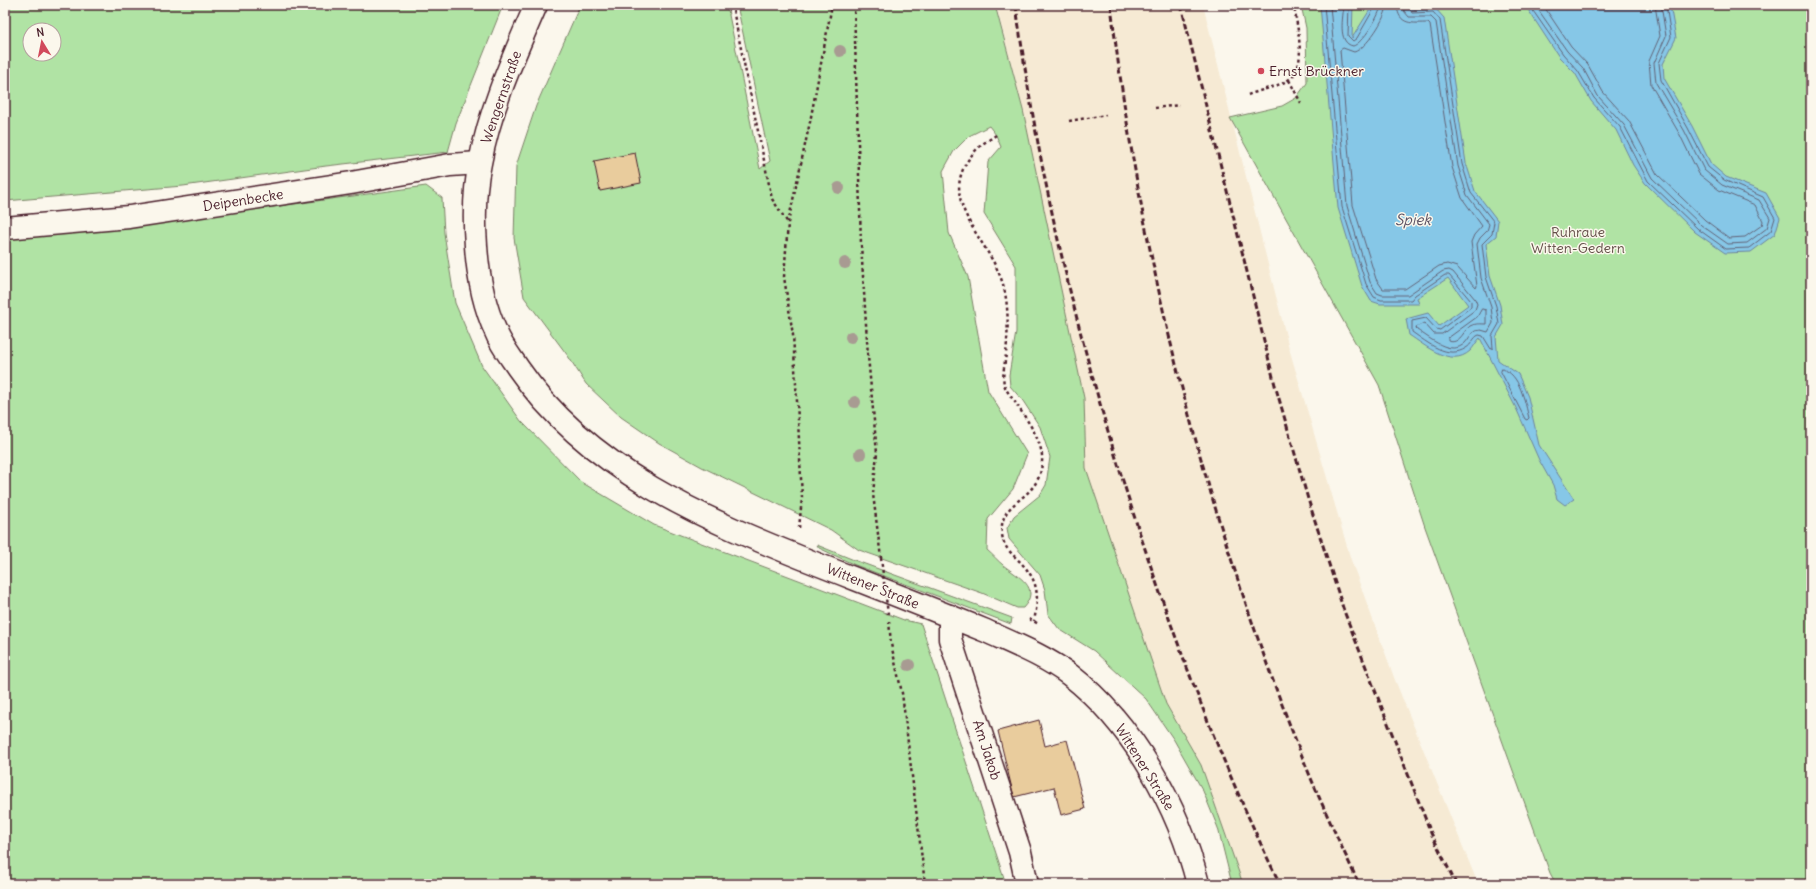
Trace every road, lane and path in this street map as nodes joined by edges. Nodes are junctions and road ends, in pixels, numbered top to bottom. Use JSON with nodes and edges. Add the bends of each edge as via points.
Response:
{"nodes":[{"id":1,"x":536,"y":5,"type":"edge"},
{"id":2,"x":732,"y":5,"type":"edge"},
{"id":3,"x":832,"y":5,"type":"edge"},
{"id":4,"x":854,"y":5,"type":"edge"},
{"id":5,"x":1294,"y":5,"type":"edge"},
{"id":6,"x":1289,"y":80,"type":"junction"},
{"id":7,"x":1248,"y":94,"type":"dead end"},
{"id":8,"x":1301,"y":103,"type":"dead end"},
{"id":9,"x":1179,"y":105,"type":"dead end"},
{"id":10,"x":1155,"y":108,"type":"dead end"},
{"id":11,"x":1106,"y":115,"type":"dead end"},
{"id":12,"x":1069,"y":121,"type":"dead end"},
{"id":13,"x":996,"y":135,"type":"dead end"},
{"id":14,"x":479,"y":163,"type":"junction"},
{"id":15,"x":788,"y":223,"type":"junction"},
{"id":16,"x":5,"y":228,"type":"edge"},
{"id":17,"x":496,"y":333,"type":"joint"},
{"id":18,"x":799,"y":528,"type":"dead end"},
{"id":19,"x":950,"y":616,"type":"junction"},
{"id":20,"x":1034,"y":621,"type":"dead end"},
{"id":21,"x":925,"y":884,"type":"edge"},
{"id":22,"x":1027,"y":884,"type":"edge"},
{"id":23,"x":1198,"y":884,"type":"edge"}],
"edges":[{"from":1,"to":14,"type":"main road","name":"Wengernstraße","via":[[492,113]]},
{"from":2,"to":15,"type":"path","via":[[772,199]]},
{"from":3,"to":15,"type":"path"},
{"from":4,"to":21,"type":"path","bridge":true,"via":[[861,244],[877,453],[873,494],[891,644],[902,693]]},
{"from":5,"to":6,"type":"path","via":[[1300,52],[1298,70]]},
{"from":6,"to":7,"type":"path"},
{"from":6,"to":8,"type":"path"},
{"from":9,"to":10,"type":"path"},
{"from":11,"to":12,"type":"path"},
{"from":13,"to":20,"type":"path","via":[[980,146],[962,170],[960,196],[966,217],[999,272],[1004,287],[1008,323],[1004,384],[1039,444],[1043,461],[1036,485],[1003,516],[1001,526],[1004,546],[1031,572],[1036,584],[1038,600]]},
{"from":14,"to":16,"type":"main road","name":"Deipenbecke","via":[[450,165],[350,184],[129,217]]},
{"from":14,"to":17,"type":"main road","name":"Wengernstraße","via":[[474,224],[477,264],[487,308]]},
{"from":15,"to":18,"type":"path","via":[[784,278],[793,336],[802,498]]},
{"from":17,"to":19,"type":"main road","name":"Wittener Straße","via":[[533,390],[578,437],[614,464],[670,498],[738,532]]},
{"from":19,"to":22,"type":"main road","name":"Am Jakob","via":[[950,639],[1020,852]]},
{"from":19,"to":23,"type":"main road","name":"Wittener Straße","via":[[1025,648],[1068,674],[1094,696],[1115,719],[1158,783],[1186,845]]}]}
